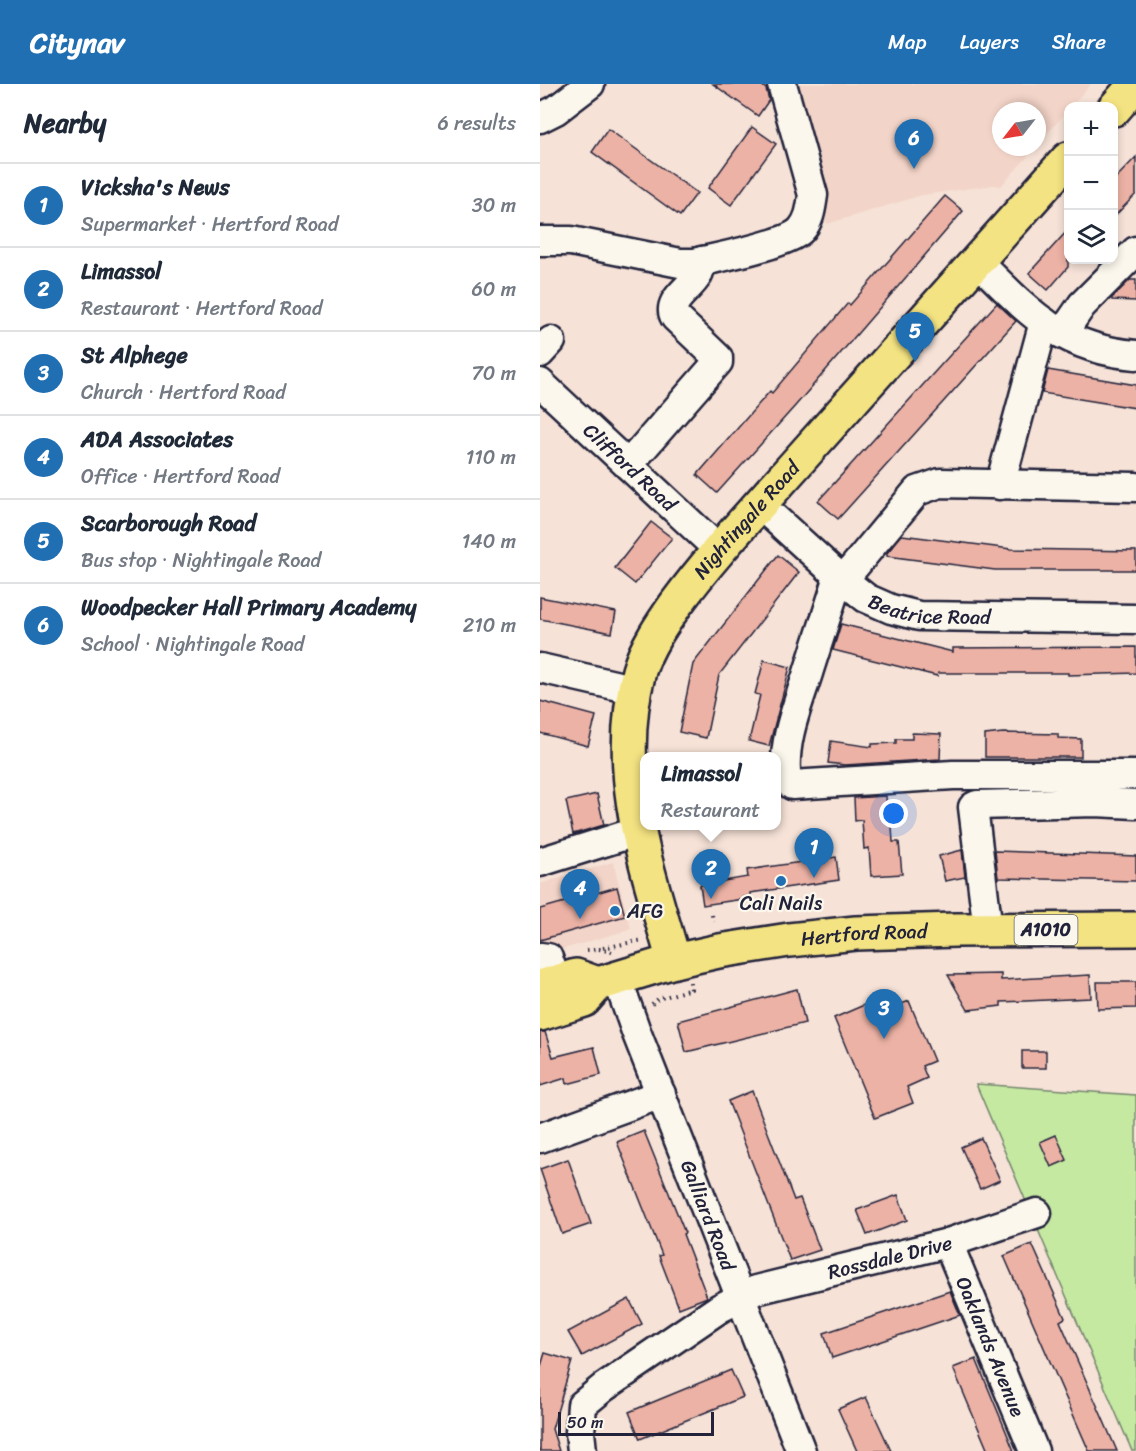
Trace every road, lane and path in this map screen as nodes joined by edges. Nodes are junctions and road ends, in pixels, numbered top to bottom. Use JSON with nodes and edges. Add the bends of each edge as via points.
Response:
{"nodes":[{"id":1,"x":590,"y":84,"type":"edge"},
{"id":2,"x":782,"y":84,"type":"edge"},
{"id":3,"x":1136,"y":84,"type":"edge"},
{"id":4,"x":1118,"y":104,"type":"edge"},
{"id":5,"x":540,"y":118,"type":"edge"},
{"id":6,"x":1064,"y":163,"type":"edge"},
{"id":7,"x":540,"y":241,"type":"edge"},
{"id":8,"x":1136,"y":251,"type":"edge"},
{"id":9,"x":702,"y":261,"type":"junction"},
{"id":10,"x":977,"y":261,"type":"junction"},
{"id":11,"x":1053,"y":328,"type":"junction"},
{"id":12,"x":1136,"y":355,"type":"edge"},
{"id":13,"x":540,"y":383,"type":"edge"},
{"id":14,"x":628,"y":465,"type":"junction"},
{"id":15,"x":1000,"y":485,"type":"junction"},
{"id":16,"x":1136,"y":487,"type":"edge"},
{"id":17,"x":760,"y":505,"type":"junction"},
{"id":18,"x":719,"y":550,"type":"junction"},
{"id":19,"x":841,"y":578,"type":"junction"},
{"id":20,"x":1136,"y":618,"type":"edge"},
{"id":21,"x":540,"y":668,"type":"edge"},
{"id":22,"x":636,"y":690,"type":"junction"},
{"id":23,"x":1136,"y":775,"type":"edge"},
{"id":24,"x":1136,"y":804,"type":"edge"},
{"id":25,"x":639,"y":831,"type":"junction"},
{"id":26,"x":540,"y":862,"type":"edge"},
{"id":27,"x":712,"y":915,"type":"dead end"},
{"id":28,"x":713,"y":921,"type":"dead end"},
{"id":29,"x":1136,"y":929,"type":"edge"},
{"id":30,"x":988,"y":930,"type":"junction"},
{"id":31,"x":682,"y":970,"type":"junction"},
{"id":32,"x":545,"y":975,"type":"edge"},
{"id":33,"x":607,"y":981,"type":"junction"},
{"id":34,"x":540,"y":1014,"type":"edge"},
{"id":35,"x":639,"y":1038,"type":"junction"},
{"id":36,"x":661,"y":1094,"type":"junction"},
{"id":37,"x":540,"y":1138,"type":"edge"},
{"id":38,"x":1037,"y":1213,"type":"dead end"},
{"id":39,"x":948,"y":1243,"type":"junction"},
{"id":40,"x":741,"y":1297,"type":"junction"},
{"id":41,"x":582,"y":1451,"type":"edge"},
{"id":42,"x":801,"y":1451,"type":"edge"},
{"id":43,"x":1034,"y":1451,"type":"edge"}],
"edges":[{"from":1,"to":5,"type":"street"},
{"from":2,"to":9,"type":"street","via":[[813,195],[810,212],[800,231],[791,236]]},
{"from":3,"to":4,"type":"main road"},
{"from":6,"to":10,"type":"main road","name":"Nightingale Road"},
{"from":7,"to":9,"type":"street","via":[[572,241],[680,263]]},
{"from":8,"to":11,"type":"street"},
{"from":9,"to":14,"type":"street","via":[[698,275],[673,305],[672,312],[718,357],[718,362]]},
{"from":10,"to":11,"type":"street","via":[[1022,305]]},
{"from":10,"to":17,"type":"main road","name":"Nightingale Road"},
{"from":11,"to":12,"type":"street","via":[[1098,350]]},
{"from":11,"to":15,"type":"street"},
{"from":13,"to":14,"type":"street","name":"Clifford Road"},
{"from":14,"to":18,"type":"street","name":"Clifford Road"},
{"from":15,"to":16,"type":"street"},
{"from":15,"to":19,"type":"street","via":[[940,483],[917,491]]},
{"from":17,"to":18,"type":"main road","name":"Nightingale Road"},
{"from":17,"to":19,"type":"street","name":"Beatrice Road"},
{"from":18,"to":22,"type":"main road","name":"Nightingale Road","via":[[649,646]]},
{"from":19,"to":20,"type":"street","name":"Beatrice Road","via":[[866,598],[919,616]]},
{"from":19,"to":23,"type":"street","via":[[788,743],[785,771],[792,785],[953,775]]},
{"from":21,"to":22,"type":"street"},
{"from":22,"to":25,"type":"main road","name":"Nightingale Road","via":[[628,755]]},
{"from":24,"to":30,"type":"street","via":[[973,807]]},
{"from":25,"to":26,"type":"street"},
{"from":25,"to":31,"type":"main road","name":"Nightingale Road","via":[[656,902]]},
{"from":27,"to":28,"type":"path"},
{"from":29,"to":30,"type":"main road","name":"Hertford Road","number":"A1010"},
{"from":30,"to":31,"type":"main road","name":"Hertford Road","number":"A1010","via":[[856,933],[743,947]]},
{"from":31,"to":33,"type":"main road","name":"Hertford Road","number":"A1010"},
{"from":31,"to":35,"type":"path","via":[[691,989],[658,999],[648,1007],[652,1028]]},
{"from":32,"to":33,"type":"main road","name":"Hertford Road","number":"A1010"},
{"from":33,"to":34,"type":"main road","name":"Hertford Road","number":"A1010","via":[[584,1000]]},
{"from":33,"to":35,"type":"street","name":"Galliard Road"},
{"from":35,"to":36,"type":"street","name":"Galliard Road"},
{"from":36,"to":37,"type":"street"},
{"from":36,"to":40,"type":"street","name":"Galliard Road"},
{"from":38,"to":39,"type":"street","name":"Rossdale Drive"},
{"from":39,"to":40,"type":"street","name":"Rossdale Drive"},
{"from":39,"to":43,"type":"street","name":"Oaklands Avenue"},
{"from":40,"to":41,"type":"street","name":"Rossdale Drive","via":[[582,1405]]},
{"from":40,"to":42,"type":"street","name":"Galliard Road"}]}
